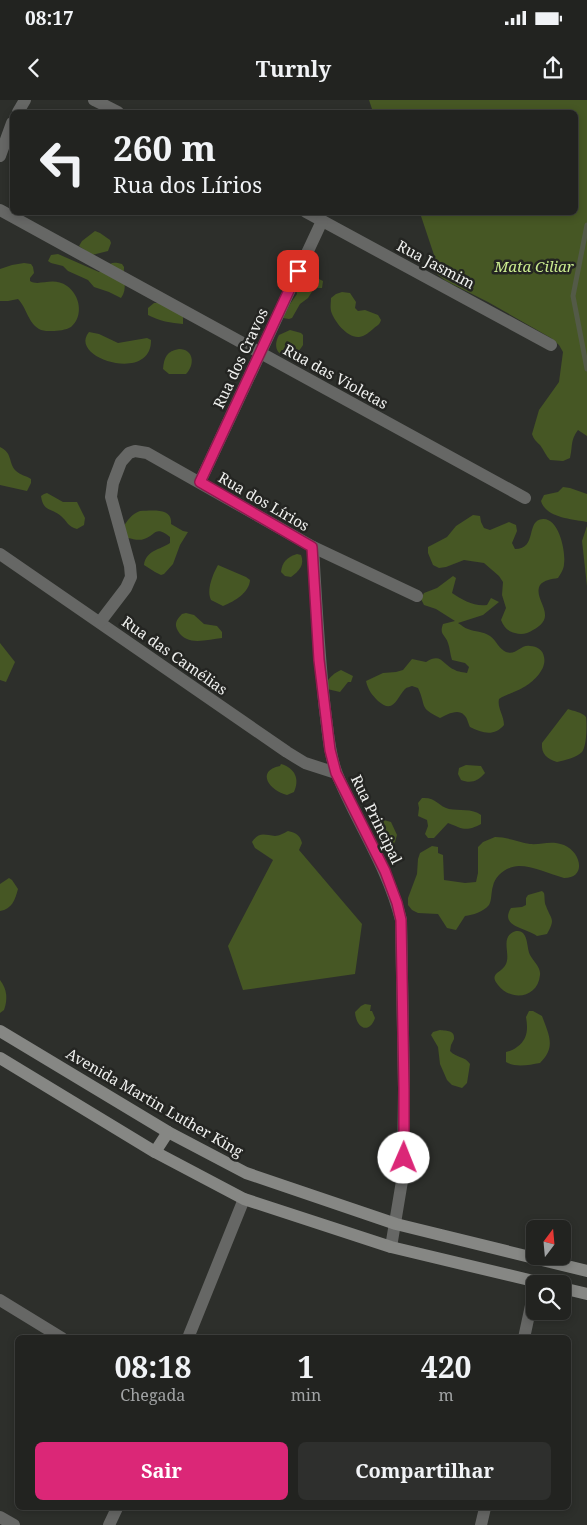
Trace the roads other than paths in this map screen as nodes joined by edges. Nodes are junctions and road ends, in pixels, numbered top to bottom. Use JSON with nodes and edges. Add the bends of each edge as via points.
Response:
{"nodes":[{"id":1,"x":94,"y":100,"type":"edge"},
{"id":2,"x":114,"y":110,"type":"edge"},
{"id":3,"x":10,"y":128,"type":"edge"},
{"id":4,"x":0,"y":156,"type":"edge"},
{"id":5,"x":0,"y":210,"type":"edge"},
{"id":6,"x":311,"y":215,"type":"edge"},
{"id":7,"x":322,"y":221,"type":"junction"},
{"id":8,"x":551,"y":344,"type":"dead end"},
{"id":9,"x":260,"y":354,"type":"junction"},
{"id":10,"x":200,"y":482,"type":"junction"},
{"id":11,"x":525,"y":498,"type":"dead end"},
{"id":12,"x":312,"y":547,"type":"junction"},
{"id":13,"x":0,"y":554,"type":"edge"},
{"id":14,"x":417,"y":596,"type":"dead end"},
{"id":15,"x":100,"y":622,"type":"junction"},
{"id":16,"x":336,"y":773,"type":"junction"},
{"id":17,"x":0,"y":1031,"type":"edge"},
{"id":18,"x":0,"y":1058,"type":"edge"},
{"id":19,"x":168,"y":1132,"type":"junction"},
{"id":20,"x":154,"y":1152,"type":"junction"},
{"id":21,"x":244,"y":1199,"type":"junction"},
{"id":22,"x":396,"y":1224,"type":"junction"},
{"id":23,"x":391,"y":1247,"type":"junction"},
{"id":24,"x":587,"y":1271,"type":"edge"},
{"id":25,"x":526,"y":1281,"type":"edge"},
{"id":26,"x":571,"y":1290,"type":"edge"},
{"id":27,"x":587,"y":1294,"type":"edge"},
{"id":28,"x":0,"y":1300,"type":"edge"},
{"id":29,"x":529,"y":1320,"type":"edge"},
{"id":30,"x":57,"y":1335,"type":"edge"},
{"id":31,"x":189,"y":1335,"type":"edge"},
{"id":32,"x":525,"y":1335,"type":"edge"},
{"id":33,"x":116,"y":1510,"type":"edge"},
{"id":34,"x":485,"y":1510,"type":"edge"},
{"id":35,"x":0,"y":1517,"type":"edge"},
{"id":36,"x":14,"y":1525,"type":"edge"},
{"id":37,"x":109,"y":1525,"type":"edge"},
{"id":38,"x":481,"y":1525,"type":"edge"}],
"edges":[{"from":1,"to":2,"type":"street"},
{"from":3,"to":4,"type":"street"},
{"from":5,"to":9,"type":"street","name":"Rua das Violetas"},
{"from":6,"to":7,"type":"street","name":"Rua Jasmim"},
{"from":7,"to":8,"type":"street","name":"Rua Jasmim"},
{"from":7,"to":9,"type":"street","name":"Rua dos Cravos"},
{"from":9,"to":10,"type":"street","name":"Rua dos Cravos"},
{"from":9,"to":11,"type":"street","name":"Rua das Violetas"},
{"from":10,"to":12,"type":"street","name":"Rua dos Lírios"},
{"from":10,"to":15,"type":"street","name":"Rua dos Lírios","via":[[147,453],[129,453],[121,462],[112,496],[131,577]]},
{"from":12,"to":14,"type":"street","name":"Rua dos Lírios"},
{"from":12,"to":16,"type":"street","name":"Rua Principal","via":[[319,660],[330,750]]},
{"from":13,"to":15,"type":"street","name":"Rua das Camélias"},
{"from":15,"to":16,"type":"street","name":"Rua das Camélias","via":[[287,752],[305,763]]},
{"from":16,"to":22,"type":"street","name":"Rua Principal","via":[[385,871],[401,920],[403,1175]]},
{"from":17,"to":19,"type":"main road","name":"Avenida Martin Luther King"},
{"from":18,"to":20,"type":"main road"},
{"from":19,"to":20,"type":"main road"},
{"from":19,"to":22,"type":"main road","name":"Avenida Martin Luther King","via":[[246,1173]]},
{"from":20,"to":21,"type":"main road"},
{"from":21,"to":23,"type":"main road"},
{"from":21,"to":31,"type":"street"},
{"from":22,"to":23,"type":"street","name":"Rua Principal"},
{"from":22,"to":24,"type":"main road","name":"Avenida Martin Luther King"},
{"from":23,"to":25,"type":"main road"},
{"from":26,"to":27,"type":"main road"},
{"from":28,"to":30,"type":"street"},
{"from":29,"to":32,"type":"street"},
{"from":33,"to":37,"type":"street"},
{"from":34,"to":38,"type":"street"},
{"from":35,"to":36,"type":"street"}]}
